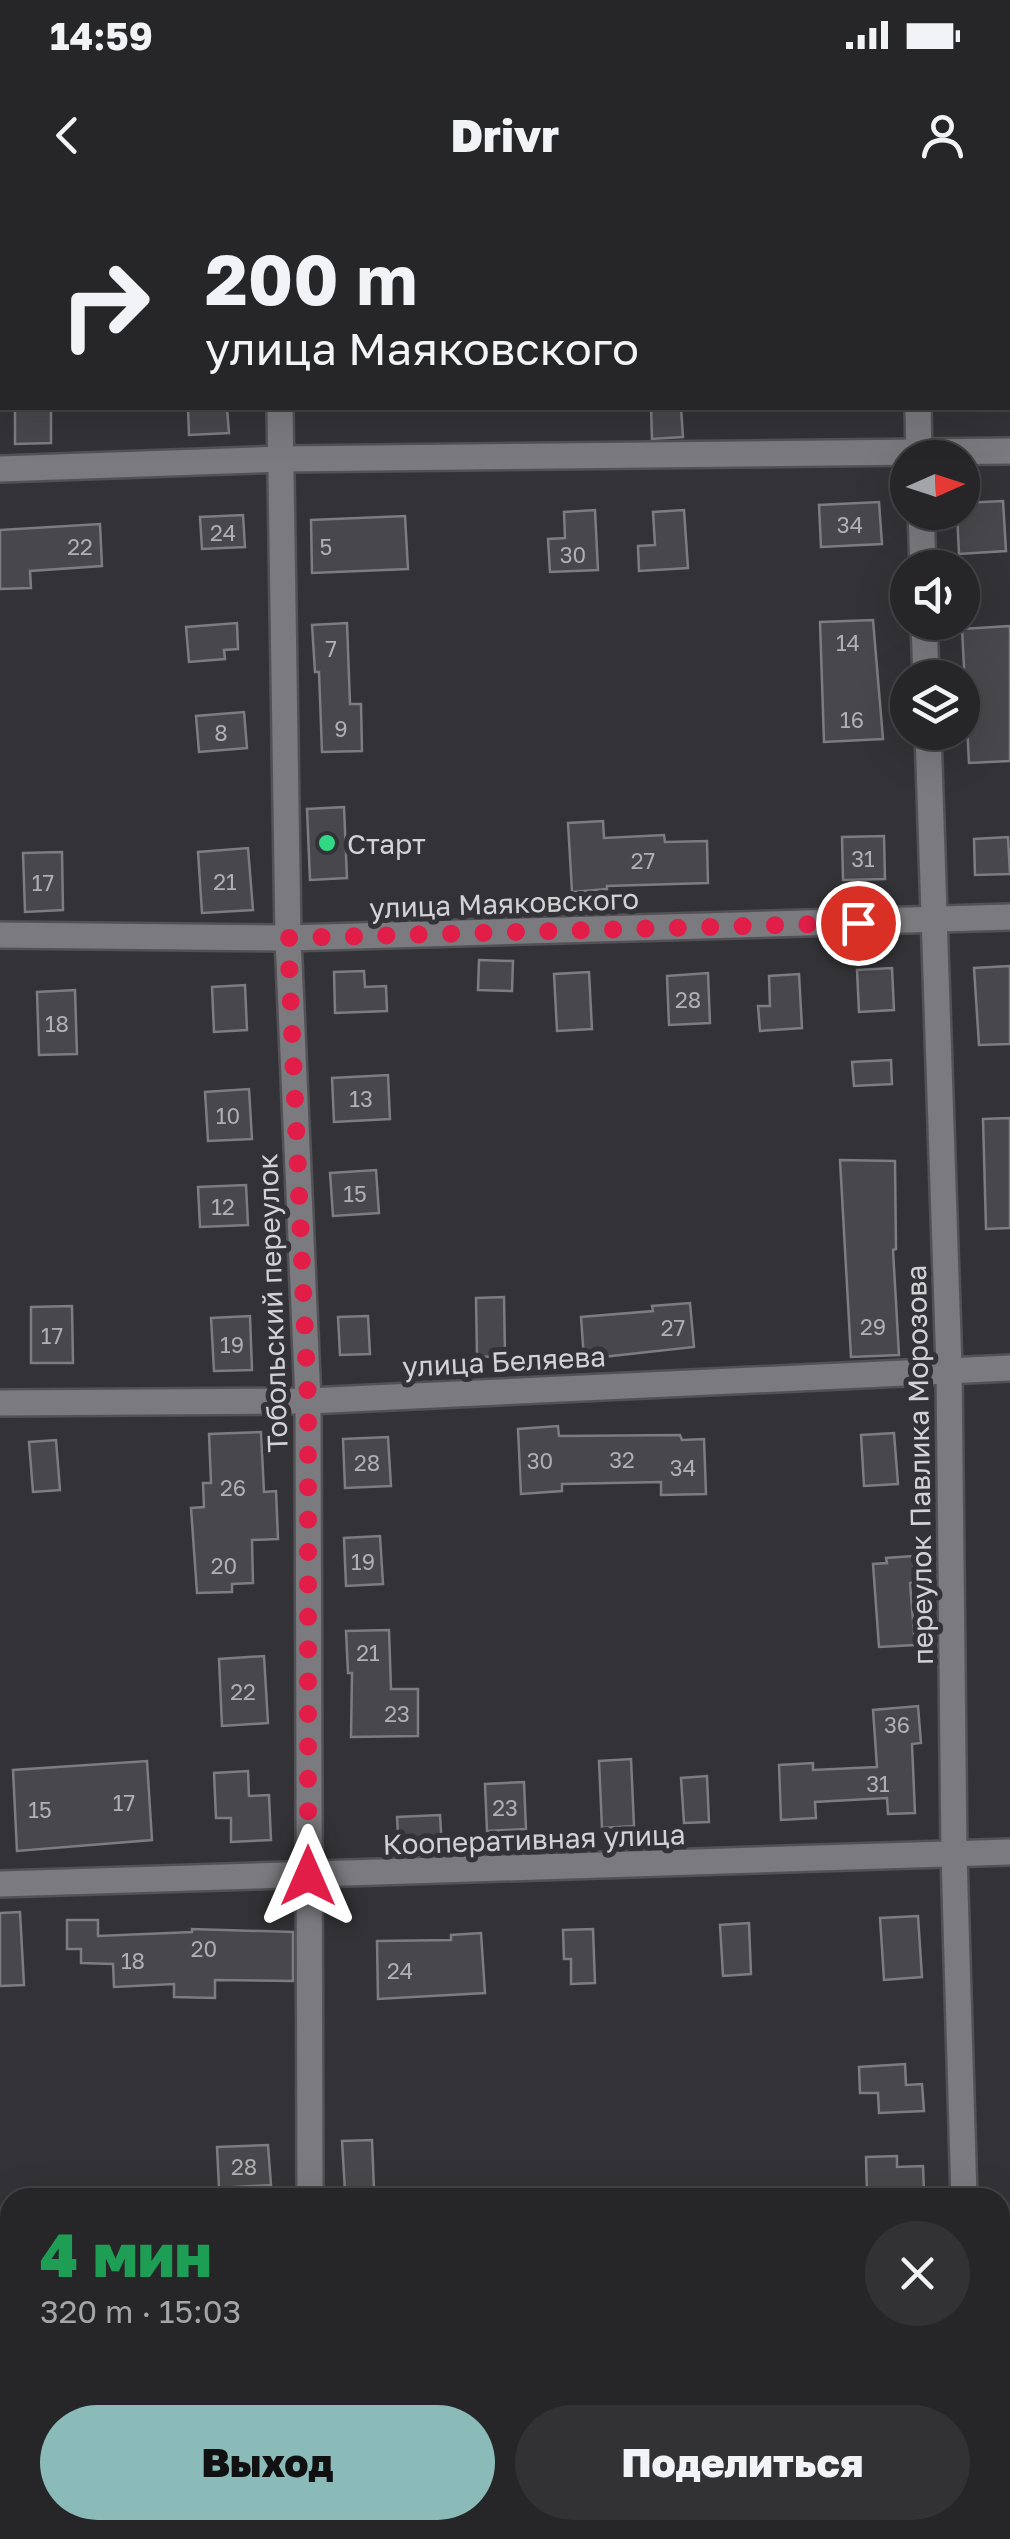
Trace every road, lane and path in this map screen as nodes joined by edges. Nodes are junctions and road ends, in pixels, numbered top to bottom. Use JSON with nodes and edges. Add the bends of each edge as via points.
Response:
{"nodes":[{"id":1,"x":280,"y":410,"type":"edge"},
{"id":2,"x":918,"y":410,"type":"edge"},
{"id":3,"x":919,"y":440,"type":"edge"},
{"id":4,"x":1010,"y":451,"type":"edge"},
{"id":5,"x":980,"y":453,"type":"edge"},
{"id":6,"x":890,"y":456,"type":"edge"},
{"id":7,"x":282,"y":459,"type":"junction"},
{"id":8,"x":0,"y":469,"type":"edge"},
{"id":9,"x":929,"y":750,"type":"edge"},
{"id":10,"x":1010,"y":917,"type":"edge"},
{"id":11,"x":934,"y":921,"type":"junction"},
{"id":12,"x":0,"y":935,"type":"edge"},
{"id":13,"x":288,"y":938,"type":"junction"},
{"id":14,"x":949,"y":1368,"type":"junction"},
{"id":15,"x":1010,"y":1368,"type":"edge"},
{"id":16,"x":308,"y":1401,"type":"junction"},
{"id":17,"x":0,"y":1403,"type":"edge"},
{"id":18,"x":1010,"y":1852,"type":"edge"},
{"id":19,"x":954,"y":1855,"type":"junction"},
{"id":20,"x":308,"y":1876,"type":"junction"},
{"id":21,"x":0,"y":1884,"type":"edge"},
{"id":22,"x":310,"y":2188,"type":"edge"},
{"id":23,"x":964,"y":2188,"type":"edge"}],
"edges":[{"from":1,"to":7,"type":"street","name":"Тобольский переулок"},
{"from":2,"to":3,"type":"street"},
{"from":4,"to":5,"type":"street"},
{"from":6,"to":7,"type":"street"},
{"from":7,"to":8,"type":"street"},
{"from":7,"to":13,"type":"street","name":"Тобольский переулок"},
{"from":9,"to":11,"type":"street","name":"переулок Павлика Морозова"},
{"from":10,"to":11,"type":"street","name":"улица Маяковского"},
{"from":11,"to":13,"type":"street","name":"улица Маяковского"},
{"from":11,"to":14,"type":"street","name":"переулок Павлика Морозова"},
{"from":12,"to":13,"type":"street","name":"улица Маяковского"},
{"from":13,"to":16,"type":"street","name":"Тобольский переулок"},
{"from":14,"to":15,"type":"street","name":"улица Беляева"},
{"from":14,"to":16,"type":"street","name":"улица Беляева"},
{"from":14,"to":19,"type":"street","name":"переулок Павлика Морозова"},
{"from":16,"to":17,"type":"street","name":"улица Беляева"},
{"from":16,"to":20,"type":"street","name":"Тобольский переулок"},
{"from":18,"to":19,"type":"street","name":"Кооперативная улица"},
{"from":19,"to":20,"type":"street","name":"Кооперативная улица"},
{"from":19,"to":23,"type":"street","name":"переулок Павлика Морозова"},
{"from":20,"to":21,"type":"street","name":"Кооперативная улица"},
{"from":20,"to":22,"type":"street","name":"Тобольский переулок"}]}
